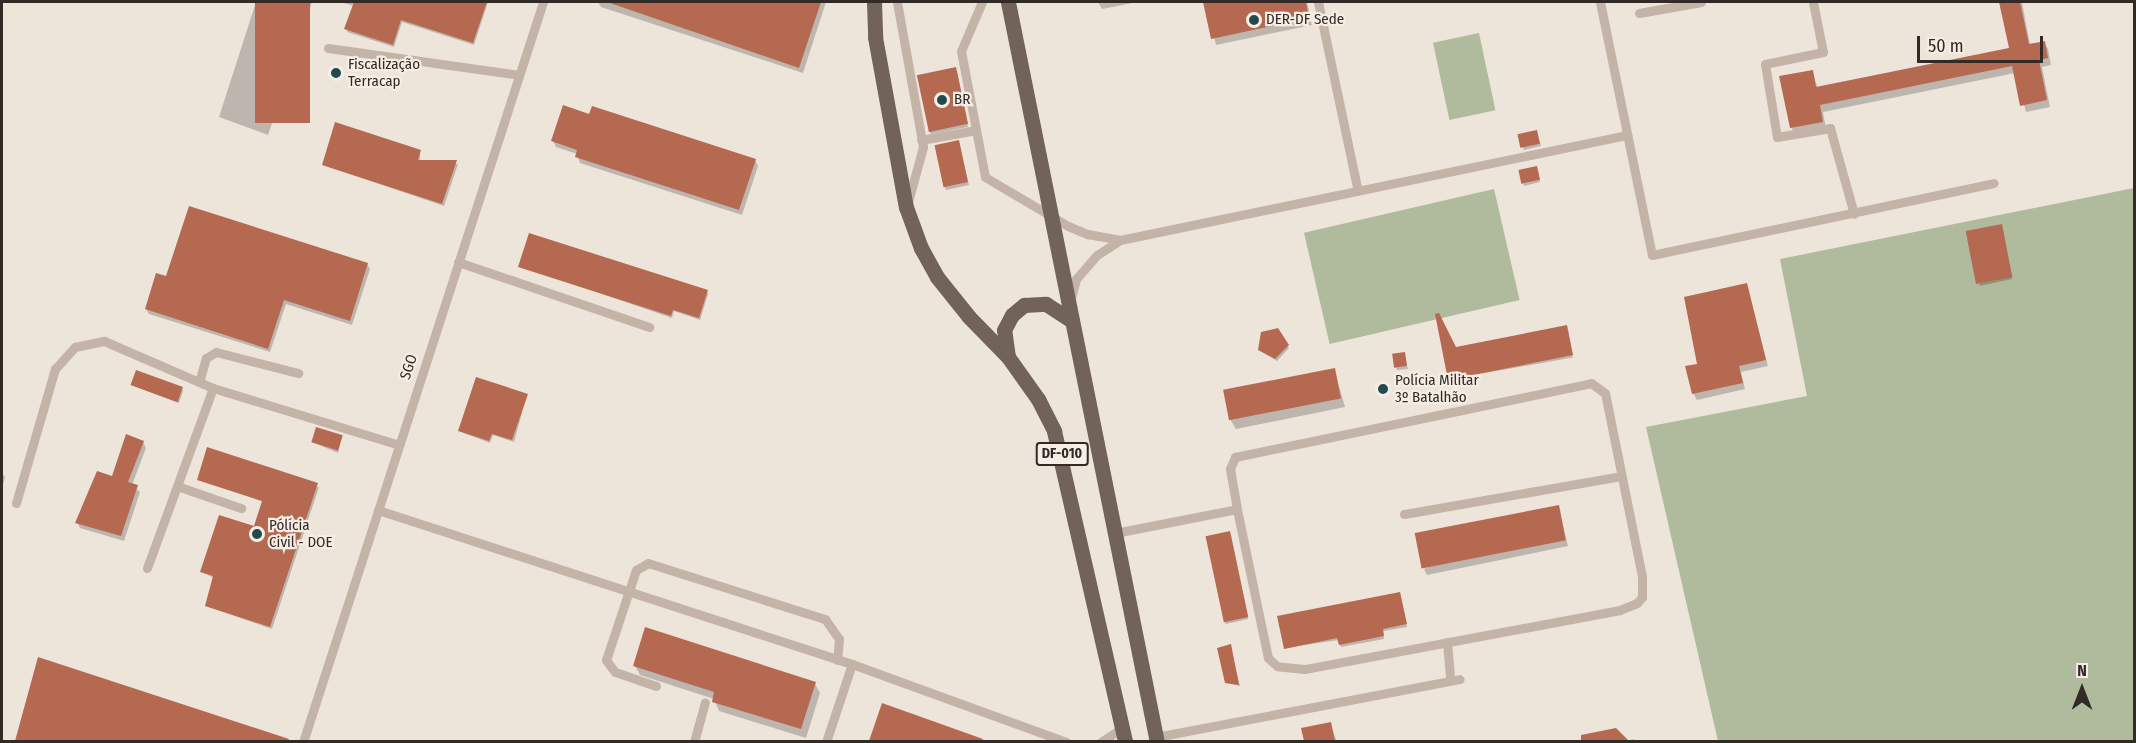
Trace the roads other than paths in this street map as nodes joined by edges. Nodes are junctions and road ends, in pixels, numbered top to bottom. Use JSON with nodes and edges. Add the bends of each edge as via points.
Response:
{"nodes":[{"id":1,"x":541,"y":2,"type":"edge"},
{"id":2,"x":874,"y":2,"type":"edge"},
{"id":3,"x":897,"y":2,"type":"edge"},
{"id":4,"x":982,"y":2,"type":"edge"},
{"id":5,"x":1008,"y":2,"type":"edge"},
{"id":6,"x":1318,"y":2,"type":"edge"},
{"id":7,"x":1600,"y":2,"type":"edge"},
{"id":8,"x":1701,"y":2,"type":"edge"},
{"id":9,"x":1813,"y":2,"type":"edge"},
{"id":10,"x":1639,"y":13,"type":"dead end"},
{"id":11,"x":328,"y":48,"type":"dead end"},
{"id":12,"x":519,"y":75,"type":"junction"},
{"id":13,"x":976,"y":130,"type":"junction"},
{"id":14,"x":1627,"y":135,"type":"junction"},
{"id":15,"x":921,"y":140,"type":"junction"},
{"id":16,"x":1994,"y":183,"type":"dead end"},
{"id":17,"x":1358,"y":191,"type":"junction"},
{"id":18,"x":906,"y":207,"type":"junction"},
{"id":19,"x":1051,"y":214,"type":"junction"},
{"id":20,"x":1854,"y":214,"type":"junction"},
{"id":21,"x":1120,"y":240,"type":"junction"},
{"id":22,"x":458,"y":262,"type":"junction"},
{"id":23,"x":1069,"y":305,"type":"junction"},
{"id":24,"x":1072,"y":321,"type":"junction"},
{"id":25,"x":649,"y":327,"type":"dead end"},
{"id":26,"x":1008,"y":357,"type":"junction"},
{"id":27,"x":298,"y":373,"type":"dead end"},
{"id":28,"x":198,"y":382,"type":"junction"},
{"id":29,"x":213,"y":388,"type":"junction"},
{"id":30,"x":399,"y":445,"type":"junction"},
{"id":31,"x":1621,"y":476,"type":"junction"},
{"id":32,"x":177,"y":486,"type":"junction"},
{"id":33,"x":16,"y":503,"type":"dead end"},
{"id":34,"x":241,"y":508,"type":"dead end"},
{"id":35,"x":1237,"y":509,"type":"junction"},
{"id":36,"x":378,"y":510,"type":"junction"},
{"id":37,"x":1404,"y":514,"type":"dead end"},
{"id":38,"x":1115,"y":533,"type":"junction"},
{"id":39,"x":147,"y":568,"type":"dead end"},
{"id":40,"x":627,"y":591,"type":"junction"},
{"id":41,"x":1448,"y":642,"type":"junction"},
{"id":42,"x":837,"y":660,"type":"junction"},
{"id":43,"x":852,"y":664,"type":"junction"},
{"id":44,"x":656,"y":687,"type":"dead end"},
{"id":45,"x":705,"y":702,"type":"dead end"},
{"id":46,"x":1124,"y":734,"type":"edge"},
{"id":47,"x":1156,"y":739,"type":"edge"},
{"id":48,"x":303,"y":741,"type":"edge"},
{"id":49,"x":694,"y":741,"type":"edge"},
{"id":50,"x":826,"y":741,"type":"edge"},
{"id":51,"x":1066,"y":741,"type":"edge"},
{"id":52,"x":1101,"y":741,"type":"edge"}],
"edges":[{"from":1,"to":12,"type":"lane","name":"SGO"},
{"from":2,"to":18,"type":"main road","number":"DF-010","via":[[875,37]]},
{"from":3,"to":15,"type":"lane"},
{"from":4,"to":13,"type":"lane","via":[[961,51]]},
{"from":5,"to":19,"type":"main road","number":"DF-010"},
{"from":6,"to":17,"type":"lane"},
{"from":7,"to":14,"type":"lane"},
{"from":8,"to":10,"type":"lane"},
{"from":9,"to":20,"type":"lane","via":[[1823,52],[1765,64],[1777,137],[1830,128]]},
{"from":11,"to":12,"type":"lane"},
{"from":12,"to":22,"type":"lane","name":"SGO"},
{"from":13,"to":15,"type":"lane"},
{"from":13,"to":19,"type":"lane","via":[[985,177]]},
{"from":14,"to":17,"type":"lane"},
{"from":14,"to":20,"type":"lane","via":[[1652,255]]},
{"from":15,"to":18,"type":"lane"},
{"from":16,"to":20,"type":"lane"},
{"from":17,"to":21,"type":"lane"},
{"from":18,"to":26,"type":"main road","number":"DF-010","via":[[937,277]]},
{"from":19,"to":21,"type":"lane","via":[[1087,234]]},
{"from":19,"to":23,"type":"main road","number":"DF-010"},
{"from":21,"to":23,"type":"lane","via":[[1097,255],[1076,279]]},
{"from":22,"to":25,"type":"lane"},
{"from":22,"to":30,"type":"lane","name":"SGO"},
{"from":23,"to":24,"type":"main road","number":"DF-010"},
{"from":24,"to":26,"type":"main road","via":[[1046,304],[1024,305],[1012,315],[1004,330]]},
{"from":24,"to":38,"type":"main road","number":"DF-010"},
{"from":26,"to":46,"type":"main road","number":"DF-010","via":[[1038,399],[1065,463]]},
{"from":27,"to":28,"type":"lane","via":[[216,352],[206,358]]},
{"from":28,"to":29,"type":"lane"},
{"from":28,"to":33,"type":"lane","via":[[104,341],[75,347],[55,369]]},
{"from":29,"to":30,"type":"lane"},
{"from":29,"to":32,"type":"lane"},
{"from":30,"to":36,"type":"lane","name":"SGO"},
{"from":31,"to":35,"type":"lane","via":[[1605,393],[1591,383],[1241,454],[1235,457],[1230,469]]},
{"from":31,"to":37,"type":"lane"},
{"from":31,"to":41,"type":"lane","via":[[1642,576],[1642,597],[1637,603],[1620,610]]},
{"from":32,"to":34,"type":"lane"},
{"from":32,"to":39,"type":"lane"},
{"from":35,"to":38,"type":"lane"},
{"from":35,"to":41,"type":"lane","via":[[1263,646],[1277,666],[1304,669]]},
{"from":36,"to":40,"type":"lane"},
{"from":36,"to":48,"type":"lane","name":"SGO"},
{"from":38,"to":47,"type":"main road","number":"DF-010"},
{"from":40,"to":42,"type":"lane"},
{"from":40,"to":42,"type":"lane","via":[[636,570],[657,563],[806,610],[835,628],[839,639]]},
{"from":40,"to":44,"type":"lane","via":[[606,660],[615,672]]},
{"from":41,"to":47,"type":"lane","via":[[1454,680]]},
{"from":42,"to":43,"type":"lane"},
{"from":43,"to":50,"type":"lane"},
{"from":43,"to":51,"type":"lane"},
{"from":45,"to":49,"type":"lane"},
{"from":46,"to":52,"type":"lane"}]}
